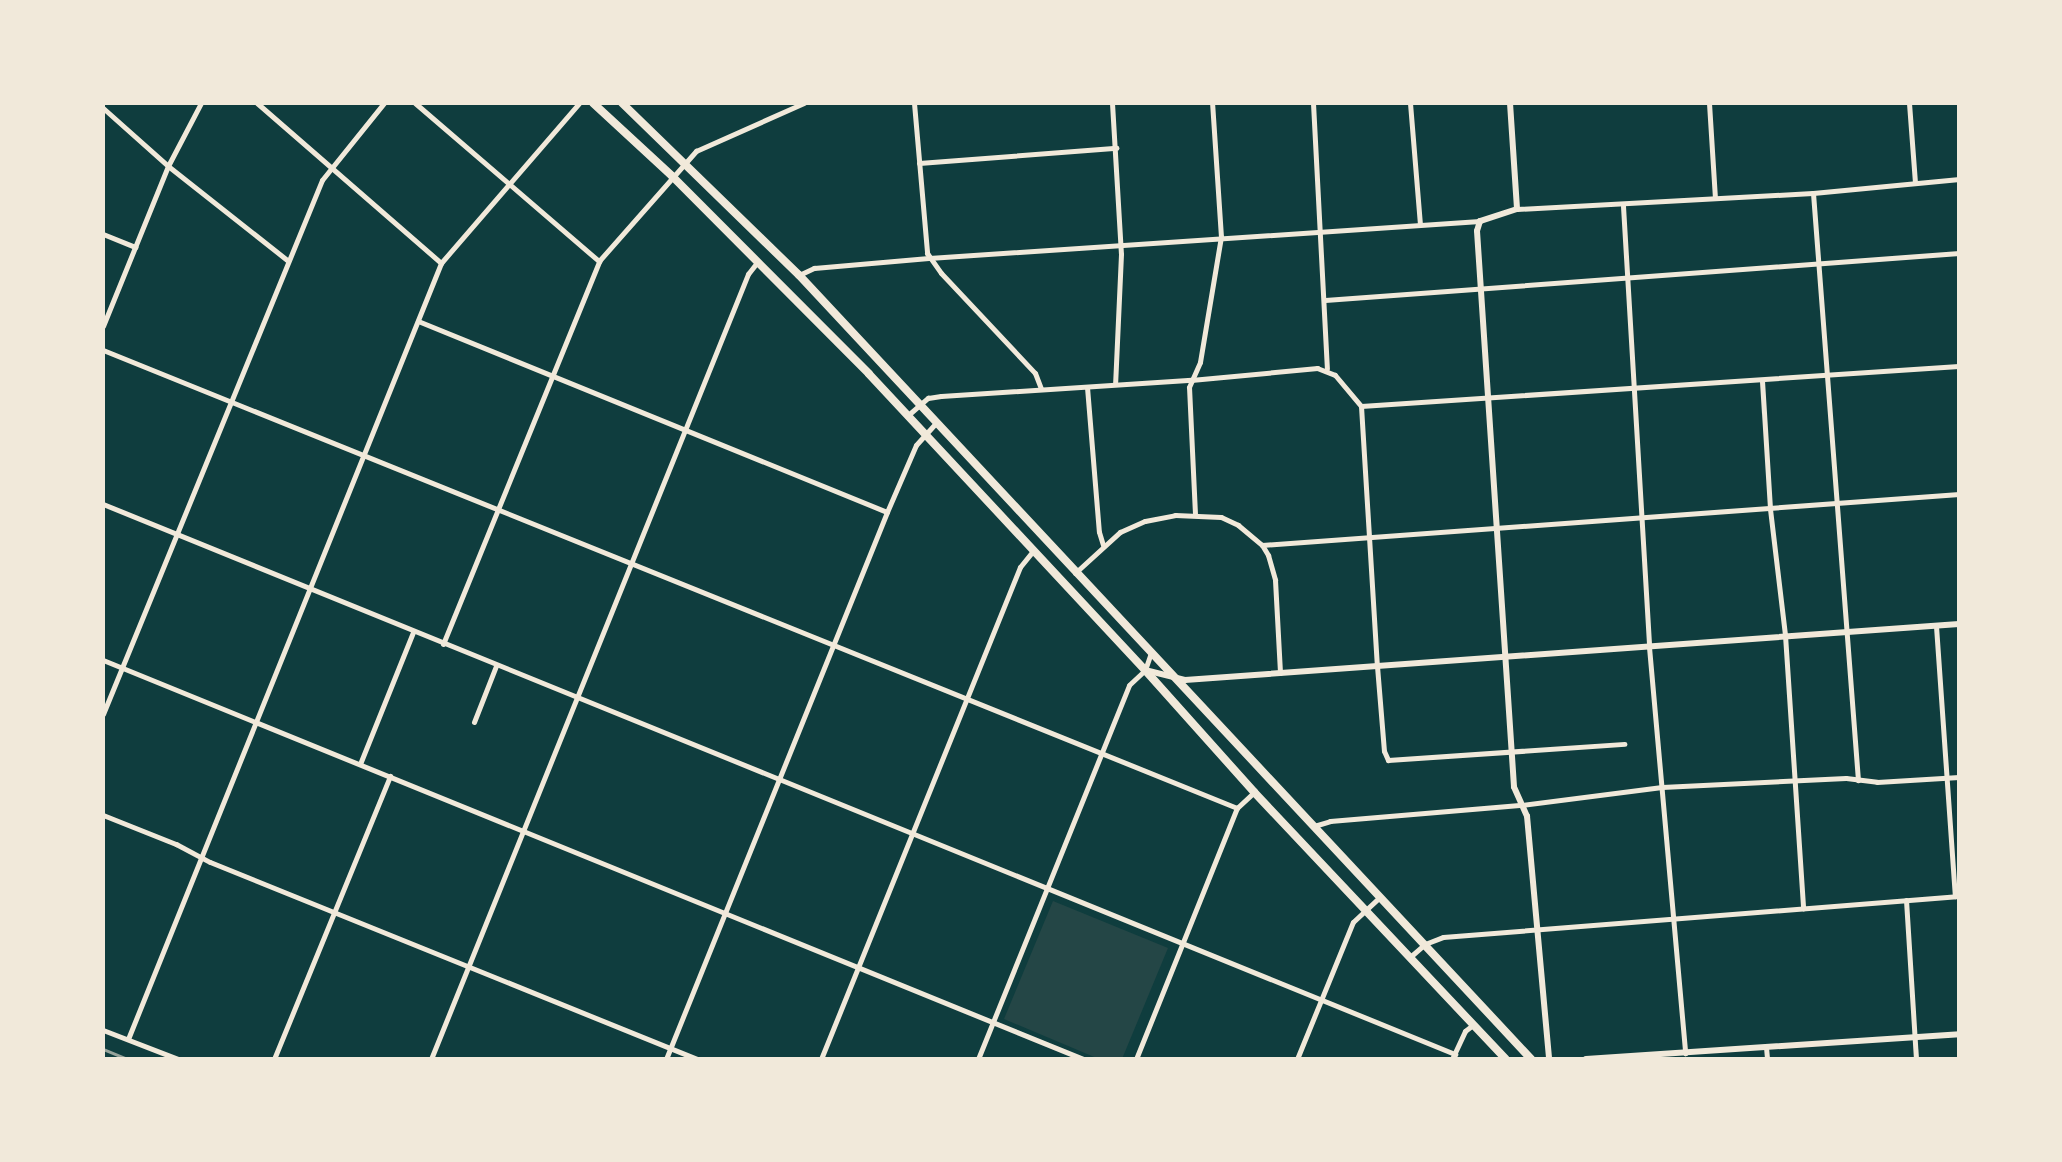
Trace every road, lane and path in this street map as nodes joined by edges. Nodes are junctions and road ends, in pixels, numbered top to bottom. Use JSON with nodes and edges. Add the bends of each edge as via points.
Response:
{"nodes":[{"id":1,"x":201,"y":103,"type":"edge"},
{"id":2,"x":257,"y":103,"type":"edge"},
{"id":3,"x":384,"y":103,"type":"edge"},
{"id":4,"x":415,"y":103,"type":"edge"},
{"id":5,"x":579,"y":103,"type":"edge"},
{"id":6,"x":593,"y":103,"type":"edge"},
{"id":7,"x":622,"y":103,"type":"edge"},
{"id":8,"x":804,"y":103,"type":"edge"},
{"id":9,"x":914,"y":103,"type":"edge"},
{"id":10,"x":1112,"y":103,"type":"edge"},
{"id":11,"x":1212,"y":103,"type":"edge"},
{"id":12,"x":1313,"y":103,"type":"edge"},
{"id":13,"x":1410,"y":103,"type":"edge"},
{"id":14,"x":1510,"y":103,"type":"edge"},
{"id":15,"x":1709,"y":103,"type":"edge"},
{"id":16,"x":1909,"y":103,"type":"edge"},
{"id":17,"x":103,"y":108,"type":"edge"},
{"id":18,"x":1116,"y":148,"type":"junction"},
{"id":19,"x":685,"y":162,"type":"junction"},
{"id":20,"x":919,"y":163,"type":"junction"},
{"id":21,"x":168,"y":166,"type":"junction"},
{"id":22,"x":329,"y":168,"type":"junction"},
{"id":23,"x":672,"y":176,"type":"junction"},
{"id":24,"x":1959,"y":179,"type":"edge"},
{"id":25,"x":1915,"y":183,"type":"junction"},
{"id":26,"x":509,"y":185,"type":"junction"},
{"id":27,"x":1813,"y":193,"type":"junction"},
{"id":28,"x":1715,"y":198,"type":"junction"},
{"id":29,"x":1623,"y":206,"type":"junction"},
{"id":30,"x":1517,"y":209,"type":"junction"},
{"id":31,"x":1480,"y":221,"type":"junction"},
{"id":32,"x":1420,"y":223,"type":"junction"},
{"id":33,"x":1321,"y":230,"type":"junction"},
{"id":34,"x":103,"y":234,"type":"edge"},
{"id":35,"x":1221,"y":237,"type":"junction"},
{"id":36,"x":1121,"y":244,"type":"junction"},
{"id":37,"x":135,"y":247,"type":"junction"},
{"id":38,"x":1959,"y":254,"type":"edge"},
{"id":39,"x":929,"y":258,"type":"junction"},
{"id":40,"x":287,"y":260,"type":"junction"},
{"id":41,"x":599,"y":261,"type":"junction"},
{"id":42,"x":758,"y":261,"type":"junction"},
{"id":43,"x":441,"y":263,"type":"junction"},
{"id":44,"x":1818,"y":265,"type":"junction"},
{"id":45,"x":799,"y":275,"type":"junction"},
{"id":46,"x":1626,"y":276,"type":"junction"},
{"id":47,"x":1481,"y":289,"type":"junction"},
{"id":48,"x":1325,"y":300,"type":"junction"},
{"id":49,"x":418,"y":321,"type":"junction"},
{"id":50,"x":103,"y":326,"type":"edge"},
{"id":51,"x":103,"y":350,"type":"edge"},
{"id":52,"x":1959,"y":366,"type":"edge"},
{"id":53,"x":1327,"y":369,"type":"junction"},
{"id":54,"x":552,"y":374,"type":"junction"},
{"id":55,"x":1828,"y":376,"type":"junction"},
{"id":56,"x":1191,"y":380,"type":"junction"},
{"id":57,"x":1762,"y":381,"type":"junction"},
{"id":58,"x":1115,"y":384,"type":"junction"},
{"id":59,"x":1087,"y":387,"type":"junction"},
{"id":60,"x":1041,"y":389,"type":"junction"},
{"id":61,"x":1633,"y":390,"type":"junction"},
{"id":62,"x":1490,"y":398,"type":"junction"},
{"id":63,"x":229,"y":401,"type":"junction"},
{"id":64,"x":920,"y":405,"type":"junction"},
{"id":65,"x":1360,"y":406,"type":"junction"},
{"id":66,"x":908,"y":416,"type":"junction"},
{"id":67,"x":936,"y":423,"type":"junction"},
{"id":68,"x":685,"y":429,"type":"junction"},
{"id":69,"x":924,"y":435,"type":"junction"},
{"id":70,"x":362,"y":455,"type":"junction"},
{"id":71,"x":1959,"y":494,"type":"edge"},
{"id":72,"x":1835,"y":503,"type":"junction"},
{"id":73,"x":103,"y":504,"type":"edge"},
{"id":74,"x":496,"y":509,"type":"junction"},
{"id":75,"x":1770,"y":509,"type":"junction"},
{"id":76,"x":887,"y":512,"type":"junction"},
{"id":77,"x":1195,"y":514,"type":"junction"},
{"id":78,"x":1641,"y":518,"type":"junction"},
{"id":79,"x":1498,"y":530,"type":"junction"},
{"id":80,"x":176,"y":532,"type":"junction"},
{"id":81,"x":1369,"y":538,"type":"junction"},
{"id":82,"x":1102,"y":545,"type":"junction"},
{"id":83,"x":1262,"y":545,"type":"junction"},
{"id":84,"x":1032,"y":551,"type":"junction"},
{"id":85,"x":631,"y":564,"type":"junction"},
{"id":86,"x":1075,"y":573,"type":"junction"},
{"id":87,"x":309,"y":588,"type":"junction"},
{"id":88,"x":1959,"y":624,"type":"edge"},
{"id":89,"x":1936,"y":626,"type":"junction"},
{"id":90,"x":413,"y":632,"type":"junction"},
{"id":91,"x":1846,"y":632,"type":"junction"},
{"id":92,"x":1785,"y":635,"type":"junction"},
{"id":93,"x":443,"y":644,"type":"junction"},
{"id":94,"x":834,"y":645,"type":"junction"},
{"id":95,"x":1649,"y":647,"type":"junction"},
{"id":96,"x":1151,"y":653,"type":"junction"},
{"id":97,"x":1506,"y":657,"type":"junction"},
{"id":98,"x":103,"y":660,"type":"edge"},
{"id":99,"x":496,"y":666,"type":"junction"},
{"id":100,"x":1377,"y":666,"type":"junction"},
{"id":101,"x":122,"y":667,"type":"junction"},
{"id":102,"x":1145,"y":670,"type":"junction"},
{"id":103,"x":1280,"y":673,"type":"junction"},
{"id":104,"x":1176,"y":679,"type":"junction"},
{"id":105,"x":577,"y":698,"type":"junction"},
{"id":106,"x":967,"y":698,"type":"junction"},
{"id":107,"x":103,"y":714,"type":"edge"},
{"id":108,"x":255,"y":722,"type":"junction"},
{"id":109,"x":474,"y":722,"type":"dead end"},
{"id":110,"x":1623,"y":744,"type":"dead end"},
{"id":111,"x":1101,"y":752,"type":"junction"},
{"id":112,"x":1511,"y":754,"type":"junction"},
{"id":113,"x":360,"y":764,"type":"junction"},
{"id":114,"x":390,"y":776,"type":"junction"},
{"id":115,"x":1959,"y":777,"type":"edge"},
{"id":116,"x":1946,"y":778,"type":"junction"},
{"id":117,"x":781,"y":779,"type":"junction"},
{"id":118,"x":1858,"y":780,"type":"junction"},
{"id":119,"x":1794,"y":781,"type":"junction"},
{"id":120,"x":1662,"y":787,"type":"junction"},
{"id":121,"x":1254,"y":792,"type":"junction"},
{"id":122,"x":1522,"y":805,"type":"junction"},
{"id":123,"x":1237,"y":808,"type":"junction"},
{"id":124,"x":103,"y":815,"type":"edge"},
{"id":125,"x":1314,"y":826,"type":"junction"},
{"id":126,"x":523,"y":832,"type":"junction"},
{"id":127,"x":913,"y":834,"type":"junction"},
{"id":128,"x":201,"y":857,"type":"junction"},
{"id":129,"x":1048,"y":888,"type":"junction"},
{"id":130,"x":1957,"y":896,"type":"edge"},
{"id":131,"x":1379,"y":898,"type":"junction"},
{"id":132,"x":1906,"y":900,"type":"junction"},
{"id":133,"x":1803,"y":908,"type":"junction"},
{"id":134,"x":1365,"y":909,"type":"junction"},
{"id":135,"x":333,"y":911,"type":"junction"},
{"id":136,"x":725,"y":915,"type":"junction"},
{"id":137,"x":1674,"y":918,"type":"junction"},
{"id":138,"x":1535,"y":929,"type":"junction"},
{"id":139,"x":1183,"y":944,"type":"junction"},
{"id":140,"x":1425,"y":944,"type":"junction"},
{"id":141,"x":1410,"y":957,"type":"junction"},
{"id":142,"x":468,"y":967,"type":"junction"},
{"id":143,"x":858,"y":968,"type":"junction"},
{"id":144,"x":1321,"y":999,"type":"junction"},
{"id":145,"x":993,"y":1023,"type":"junction"},
{"id":146,"x":1474,"y":1024,"type":"junction"},
{"id":147,"x":103,"y":1030,"type":"edge"},
{"id":148,"x":1959,"y":1034,"type":"edge"},
{"id":149,"x":1914,"y":1038,"type":"junction"},
{"id":150,"x":128,"y":1040,"type":"junction"},
{"id":151,"x":1766,"y":1047,"type":"junction"},
{"id":152,"x":670,"y":1048,"type":"junction"},
{"id":153,"x":1685,"y":1053,"type":"junction"},
{"id":154,"x":1454,"y":1056,"type":"edge"},
{"id":155,"x":178,"y":1059,"type":"edge"},
{"id":156,"x":274,"y":1059,"type":"edge"},
{"id":157,"x":430,"y":1059,"type":"edge"},
{"id":158,"x":666,"y":1059,"type":"edge"},
{"id":159,"x":697,"y":1059,"type":"edge"},
{"id":160,"x":821,"y":1059,"type":"edge"},
{"id":161,"x":978,"y":1059,"type":"edge"},
{"id":162,"x":1083,"y":1059,"type":"edge"},
{"id":163,"x":1136,"y":1059,"type":"edge"},
{"id":164,"x":1297,"y":1059,"type":"edge"},
{"id":165,"x":1506,"y":1059,"type":"edge"},
{"id":166,"x":1531,"y":1059,"type":"edge"},
{"id":167,"x":1549,"y":1059,"type":"edge"},
{"id":168,"x":1586,"y":1059,"type":"edge"},
{"id":169,"x":1767,"y":1059,"type":"edge"},
{"id":170,"x":1916,"y":1059,"type":"edge"}],
"edges":[{"from":1,"to":21,"type":"street"},
{"from":2,"to":22,"type":"street"},
{"from":3,"to":22,"type":"street"},
{"from":4,"to":26,"type":"street"},
{"from":5,"to":26,"type":"street"},
{"from":6,"to":23,"type":"main road"},
{"from":7,"to":19,"type":"main road"},
{"from":8,"to":19,"type":"street","via":[[703,146]]},
{"from":9,"to":20,"type":"street"},
{"from":10,"to":18,"type":"street"},
{"from":11,"to":35,"type":"street"},
{"from":12,"to":33,"type":"street"},
{"from":13,"to":32,"type":"street"},
{"from":14,"to":30,"type":"street"},
{"from":15,"to":28,"type":"street"},
{"from":16,"to":25,"type":"street"},
{"from":17,"to":21,"type":"street"},
{"from":18,"to":20,"type":"street"},
{"from":18,"to":36,"type":"street"},
{"from":19,"to":23,"type":"street"},
{"from":19,"to":45,"type":"main road"},
{"from":20,"to":39,"type":"street"},
{"from":21,"to":37,"type":"street"},
{"from":21,"to":40,"type":"street"},
{"from":22,"to":40,"type":"street"},
{"from":22,"to":43,"type":"street"},
{"from":23,"to":41,"type":"street"},
{"from":23,"to":42,"type":"main road"},
{"from":24,"to":25,"type":"street"},
{"from":25,"to":27,"type":"street"},
{"from":26,"to":41,"type":"street"},
{"from":26,"to":43,"type":"street"},
{"from":27,"to":28,"type":"street"},
{"from":27,"to":44,"type":"street"},
{"from":28,"to":29,"type":"street"},
{"from":29,"to":30,"type":"street"},
{"from":29,"to":46,"type":"street"},
{"from":30,"to":31,"type":"street"},
{"from":31,"to":32,"type":"street"},
{"from":31,"to":47,"type":"street"},
{"from":32,"to":33,"type":"street"},
{"from":33,"to":35,"type":"street"},
{"from":33,"to":48,"type":"street"},
{"from":34,"to":37,"type":"street"},
{"from":35,"to":36,"type":"street"},
{"from":35,"to":56,"type":"street","via":[[1200,362]]},
{"from":36,"to":39,"type":"street"},
{"from":36,"to":58,"type":"street"},
{"from":37,"to":50,"type":"street"},
{"from":38,"to":44,"type":"street"},
{"from":39,"to":45,"type":"street","via":[[814,268]]},
{"from":39,"to":60,"type":"street","via":[[1035,373]]},
{"from":40,"to":63,"type":"street"},
{"from":41,"to":54,"type":"street"},
{"from":42,"to":66,"type":"main road"},
{"from":42,"to":68,"type":"street","via":[[748,274]]},
{"from":43,"to":49,"type":"street"},
{"from":44,"to":46,"type":"street"},
{"from":44,"to":55,"type":"street"},
{"from":45,"to":64,"type":"main road"},
{"from":46,"to":47,"type":"street"},
{"from":46,"to":61,"type":"street"},
{"from":47,"to":48,"type":"street"},
{"from":47,"to":62,"type":"street"},
{"from":48,"to":53,"type":"street"},
{"from":49,"to":54,"type":"street"},
{"from":49,"to":70,"type":"street"},
{"from":51,"to":63,"type":"street"},
{"from":52,"to":55,"type":"street"},
{"from":53,"to":56,"type":"street"},
{"from":53,"to":65,"type":"street"},
{"from":54,"to":68,"type":"street"},
{"from":54,"to":74,"type":"street"},
{"from":55,"to":57,"type":"street"},
{"from":55,"to":72,"type":"street"},
{"from":56,"to":58,"type":"street"},
{"from":56,"to":77,"type":"street"},
{"from":57,"to":61,"type":"street"},
{"from":57,"to":75,"type":"street"},
{"from":58,"to":59,"type":"street"},
{"from":59,"to":60,"type":"street"},
{"from":59,"to":82,"type":"street"},
{"from":60,"to":64,"type":"street","via":[[941,396]]},
{"from":61,"to":62,"type":"street"},
{"from":61,"to":78,"type":"street"},
{"from":62,"to":65,"type":"street"},
{"from":62,"to":79,"type":"street"},
{"from":63,"to":70,"type":"street"},
{"from":63,"to":80,"type":"street"},
{"from":64,"to":66,"type":"street"},
{"from":64,"to":67,"type":"main road"},
{"from":65,"to":81,"type":"street"},
{"from":66,"to":69,"type":"main road"},
{"from":67,"to":69,"type":"street"},
{"from":67,"to":86,"type":"main road"},
{"from":68,"to":76,"type":"street"},
{"from":68,"to":85,"type":"street"},
{"from":69,"to":76,"type":"street"},
{"from":69,"to":84,"type":"main road"},
{"from":70,"to":74,"type":"street"},
{"from":70,"to":87,"type":"street"},
{"from":71,"to":72,"type":"street"},
{"from":72,"to":75,"type":"street"},
{"from":72,"to":91,"type":"street"},
{"from":73,"to":80,"type":"street"},
{"from":74,"to":85,"type":"street"},
{"from":74,"to":93,"type":"street"},
{"from":75,"to":78,"type":"street"},
{"from":75,"to":92,"type":"street"},
{"from":76,"to":94,"type":"street"},
{"from":77,"to":82,"type":"street","via":[[1145,521]]},
{"from":77,"to":83,"type":"street","via":[[1230,520]]},
{"from":78,"to":79,"type":"street"},
{"from":78,"to":95,"type":"street"},
{"from":79,"to":81,"type":"street"},
{"from":79,"to":97,"type":"street"},
{"from":80,"to":87,"type":"street"},
{"from":80,"to":101,"type":"street"},
{"from":81,"to":83,"type":"street"},
{"from":81,"to":100,"type":"street"},
{"from":82,"to":86,"type":"street"},
{"from":83,"to":103,"type":"street","via":[[1277,589]]},
{"from":84,"to":102,"type":"main road"},
{"from":84,"to":106,"type":"street","via":[[1020,567]]},
{"from":85,"to":94,"type":"street"},
{"from":85,"to":105,"type":"street"},
{"from":86,"to":96,"type":"main road"},
{"from":87,"to":90,"type":"street"},
{"from":87,"to":108,"type":"street"},
{"from":88,"to":89,"type":"street"},
{"from":89,"to":91,"type":"street"},
{"from":89,"to":116,"type":"street"},
{"from":90,"to":93,"type":"street"},
{"from":90,"to":113,"type":"street"},
{"from":91,"to":92,"type":"street"},
{"from":91,"to":118,"type":"street"},
{"from":92,"to":95,"type":"street"},
{"from":92,"to":119,"type":"street"},
{"from":93,"to":99,"type":"street"},
{"from":94,"to":106,"type":"street"},
{"from":94,"to":117,"type":"street"},
{"from":95,"to":97,"type":"street"},
{"from":95,"to":120,"type":"street"},
{"from":96,"to":102,"type":"street"},
{"from":96,"to":104,"type":"main road"},
{"from":97,"to":100,"type":"street"},
{"from":97,"to":112,"type":"street"},
{"from":98,"to":101,"type":"street"},
{"from":99,"to":105,"type":"street"},
{"from":99,"to":109,"type":"street"},
{"from":100,"to":103,"type":"street"},
{"from":100,"to":112,"type":"street","via":[[1388,760]]},
{"from":101,"to":107,"type":"street"},
{"from":101,"to":108,"type":"street"},
{"from":102,"to":104,"type":"street"},
{"from":102,"to":111,"type":"street","via":[[1129,685]]},
{"from":102,"to":121,"type":"main road"},
{"from":103,"to":104,"type":"street"},
{"from":104,"to":125,"type":"main road"},
{"from":105,"to":117,"type":"street"},
{"from":105,"to":126,"type":"street"},
{"from":106,"to":111,"type":"street"},
{"from":106,"to":127,"type":"street"},
{"from":108,"to":113,"type":"street"},
{"from":108,"to":128,"type":"street"},
{"from":110,"to":112,"type":"street"},
{"from":111,"to":123,"type":"street"},
{"from":111,"to":129,"type":"street"},
{"from":112,"to":122,"type":"street","via":[[1515,792]]},
{"from":113,"to":114,"type":"street"},
{"from":114,"to":126,"type":"street"},
{"from":114,"to":135,"type":"street"},
{"from":115,"to":116,"type":"street"},
{"from":116,"to":118,"type":"street"},
{"from":116,"to":130,"type":"street"},
{"from":117,"to":127,"type":"street"},
{"from":117,"to":136,"type":"street"},
{"from":118,"to":119,"type":"street"},
{"from":119,"to":120,"type":"street"},
{"from":119,"to":133,"type":"street"},
{"from":120,"to":122,"type":"street"},
{"from":120,"to":137,"type":"street"},
{"from":121,"to":123,"type":"street"},
{"from":121,"to":134,"type":"main road"},
{"from":122,"to":125,"type":"street"},
{"from":122,"to":138,"type":"street","via":[[1527,816]]},
{"from":123,"to":139,"type":"street"},
{"from":124,"to":128,"type":"street"},
{"from":125,"to":131,"type":"main road"},
{"from":126,"to":136,"type":"street"},
{"from":126,"to":142,"type":"street"},
{"from":127,"to":129,"type":"street"},
{"from":127,"to":143,"type":"street"},
{"from":128,"to":135,"type":"street"},
{"from":128,"to":150,"type":"street"},
{"from":129,"to":139,"type":"street"},
{"from":129,"to":145,"type":"street"},
{"from":130,"to":132,"type":"street"},
{"from":131,"to":134,"type":"street"},
{"from":131,"to":140,"type":"main road"},
{"from":132,"to":133,"type":"street"},
{"from":132,"to":149,"type":"street"},
{"from":133,"to":137,"type":"street"},
{"from":134,"to":141,"type":"main road"},
{"from":134,"to":144,"type":"street","via":[[1353,922]]},
{"from":135,"to":142,"type":"street"},
{"from":135,"to":156,"type":"street"},
{"from":136,"to":143,"type":"street"},
{"from":136,"to":152,"type":"street"},
{"from":137,"to":138,"type":"street"},
{"from":137,"to":153,"type":"street"},
{"from":138,"to":140,"type":"street","via":[[1443,937]]},
{"from":138,"to":167,"type":"street"},
{"from":139,"to":144,"type":"street"},
{"from":139,"to":163,"type":"street"},
{"from":140,"to":141,"type":"street"},
{"from":140,"to":166,"type":"main road"},
{"from":141,"to":146,"type":"main road"},
{"from":142,"to":152,"type":"street"},
{"from":142,"to":157,"type":"street"},
{"from":143,"to":145,"type":"street"},
{"from":143,"to":160,"type":"street"},
{"from":144,"to":154,"type":"street"},
{"from":144,"to":164,"type":"street"},
{"from":145,"to":161,"type":"street"},
{"from":145,"to":162,"type":"street"},
{"from":146,"to":154,"type":"street","via":[[1465,1031]]},
{"from":146,"to":165,"type":"main road"},
{"from":147,"to":150,"type":"street"},
{"from":148,"to":149,"type":"street"},
{"from":149,"to":151,"type":"street"},
{"from":149,"to":170,"type":"street"},
{"from":150,"to":155,"type":"street"},
{"from":151,"to":153,"type":"street"},
{"from":151,"to":169,"type":"street"},
{"from":152,"to":158,"type":"street"},
{"from":152,"to":159,"type":"street"},
{"from":153,"to":168,"type":"street"}]}
